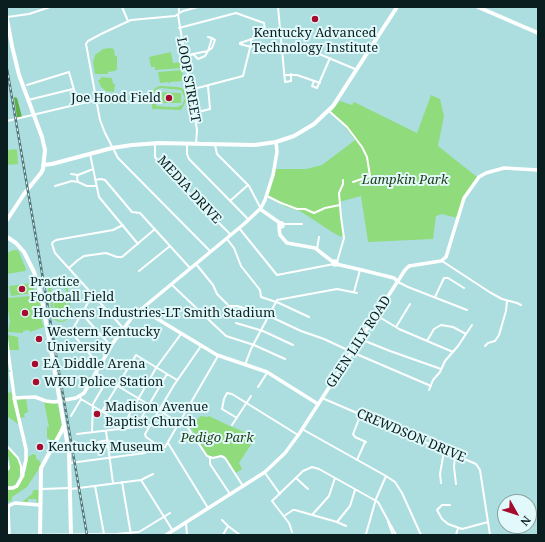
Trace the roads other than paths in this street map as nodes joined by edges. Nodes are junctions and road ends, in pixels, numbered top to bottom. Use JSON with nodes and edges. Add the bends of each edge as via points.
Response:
{"nodes":[{"id":1,"x":50,"y":7,"type":"edge"},
{"id":2,"x":122,"y":7,"type":"edge"},
{"id":3,"x":179,"y":7,"type":"edge"},
{"id":4,"x":198,"y":7,"type":"edge"},
{"id":5,"x":278,"y":7,"type":"edge"},
{"id":6,"x":397,"y":7,"type":"edge"},
{"id":7,"x":478,"y":7,"type":"edge"},
{"id":8,"x":178,"y":14,"type":"junction"},
{"id":9,"x":7,"y":18,"type":"edge"},
{"id":10,"x":128,"y":21,"type":"junction"},
{"id":11,"x":179,"y":28,"type":"junction"},
{"id":12,"x":538,"y":33,"type":"edge"},
{"id":13,"x":208,"y":37,"type":"dead end"},
{"id":14,"x":251,"y":39,"type":"junction"},
{"id":15,"x":281,"y":46,"type":"junction"},
{"id":16,"x":251,"y":47,"type":"junction"},
{"id":17,"x":207,"y":52,"type":"junction"},
{"id":18,"x":194,"y":54,"type":"junction"},
{"id":19,"x":184,"y":57,"type":"junction"},
{"id":20,"x":330,"y":58,"type":"junction"},
{"id":21,"x":356,"y":70,"type":"junction"},
{"id":22,"x":290,"y":74,"type":"junction"},
{"id":23,"x":284,"y":75,"type":"junction"},
{"id":24,"x":314,"y":81,"type":"junction"},
{"id":25,"x":320,"y":83,"type":"junction"},
{"id":26,"x":27,"y":85,"type":"dead end"},
{"id":27,"x":208,"y":86,"type":"junction"},
{"id":28,"x":73,"y":88,"type":"junction"},
{"id":29,"x":190,"y":90,"type":"junction"},
{"id":30,"x":28,"y":100,"type":"junction"},
{"id":31,"x":96,"y":100,"type":"junction"},
{"id":32,"x":78,"y":104,"type":"junction"},
{"id":33,"x":329,"y":110,"type":"junction"},
{"id":34,"x":194,"y":113,"type":"junction"},
{"id":35,"x":34,"y":115,"type":"junction"},
{"id":36,"x":7,"y":121,"type":"edge"},
{"id":37,"x":276,"y":142,"type":"junction"},
{"id":38,"x":155,"y":143,"type":"junction"},
{"id":39,"x":187,"y":144,"type":"junction"},
{"id":40,"x":196,"y":144,"type":"junction"},
{"id":41,"x":214,"y":145,"type":"junction"},
{"id":42,"x":112,"y":148,"type":"junction"},
{"id":43,"x":90,"y":154,"type":"junction"},
{"id":44,"x":43,"y":166,"type":"junction"},
{"id":45,"x":93,"y":169,"type":"junction"},
{"id":46,"x":538,"y":170,"type":"edge"},
{"id":47,"x":71,"y":174,"type":"dead end"},
{"id":48,"x":78,"y":174,"type":"junction"},
{"id":49,"x":96,"y":180,"type":"junction"},
{"id":50,"x":343,"y":180,"type":"dead end"},
{"id":51,"x":78,"y":182,"type":"junction"},
{"id":52,"x":353,"y":182,"type":"dead end"},
{"id":53,"x":248,"y":185,"type":"junction"},
{"id":54,"x":55,"y":186,"type":"dead end"},
{"id":55,"x":96,"y":186,"type":"junction"},
{"id":56,"x":267,"y":196,"type":"junction"},
{"id":57,"x":230,"y":201,"type":"junction"},
{"id":58,"x":340,"y":205,"type":"junction"},
{"id":59,"x":260,"y":208,"type":"junction"},
{"id":60,"x":248,"y":219,"type":"junction"},
{"id":61,"x":7,"y":220,"type":"edge"},
{"id":62,"x":302,"y":224,"type":"dead end"},
{"id":63,"x":122,"y":225,"type":"junction"},
{"id":64,"x":280,"y":225,"type":"junction"},
{"id":65,"x":239,"y":227,"type":"junction"},
{"id":66,"x":155,"y":229,"type":"junction"},
{"id":67,"x":230,"y":235,"type":"junction"},
{"id":68,"x":319,"y":236,"type":"dead end"},
{"id":69,"x":7,"y":237,"type":"edge"},
{"id":70,"x":226,"y":238,"type":"junction"},
{"id":71,"x":138,"y":244,"type":"junction"},
{"id":72,"x":170,"y":246,"type":"junction"},
{"id":73,"x":317,"y":249,"type":"junction"},
{"id":74,"x":210,"y":251,"type":"junction"},
{"id":75,"x":442,"y":260,"type":"junction"},
{"id":76,"x":335,"y":262,"type":"junction"},
{"id":77,"x":196,"y":264,"type":"junction"},
{"id":78,"x":69,"y":268,"type":"junction"},
{"id":79,"x":190,"y":268,"type":"junction"},
{"id":80,"x":360,"y":269,"type":"junction"},
{"id":81,"x":139,"y":271,"type":"dead end"},
{"id":82,"x":398,"y":281,"type":"junction"},
{"id":83,"x":171,"y":284,"type":"junction"},
{"id":84,"x":464,"y":288,"type":"dead end"},
{"id":85,"x":354,"y":292,"type":"junction"},
{"id":86,"x":358,"y":293,"type":"dead end"},
{"id":87,"x":93,"y":294,"type":"junction"},
{"id":88,"x":436,"y":297,"type":"junction"},
{"id":89,"x":507,"y":301,"type":"junction"},
{"id":90,"x":276,"y":302,"type":"junction"},
{"id":91,"x":410,"y":304,"type":"dead end"},
{"id":92,"x":520,"y":305,"type":"dead end"},
{"id":93,"x":141,"y":309,"type":"junction"},
{"id":94,"x":467,"y":310,"type":"dead end"},
{"id":95,"x":81,"y":313,"type":"junction"},
{"id":96,"x":376,"y":315,"type":"junction"},
{"id":97,"x":268,"y":316,"type":"junction"},
{"id":98,"x":309,"y":318,"type":"dead end"},
{"id":99,"x":236,"y":322,"type":"dead end"},
{"id":100,"x":472,"y":325,"type":"dead end"},
{"id":101,"x":396,"y":327,"type":"junction"},
{"id":102,"x":124,"y":328,"type":"junction"},
{"id":103,"x":260,"y":330,"type":"junction"},
{"id":104,"x":181,"y":334,"type":"junction"},
{"id":105,"x":466,"y":334,"type":"junction"},
{"id":106,"x":7,"y":339,"type":"edge"},
{"id":107,"x":360,"y":339,"type":"junction"},
{"id":108,"x":427,"y":341,"type":"junction"},
{"id":109,"x":253,"y":344,"type":"junction"},
{"id":110,"x":293,"y":345,"type":"dead end"},
{"id":111,"x":201,"y":346,"type":"junction"},
{"id":112,"x":486,"y":346,"type":"dead end"},
{"id":113,"x":111,"y":347,"type":"junction"},
{"id":114,"x":7,"y":348,"type":"edge"},
{"id":115,"x":352,"y":352,"type":"junction"},
{"id":116,"x":452,"y":352,"type":"junction"},
{"id":117,"x":218,"y":356,"type":"junction"},
{"id":118,"x":285,"y":359,"type":"dead end"},
{"id":119,"x":245,"y":365,"type":"junction"},
{"id":120,"x":100,"y":367,"type":"junction"},
{"id":121,"x":156,"y":368,"type":"junction"},
{"id":122,"x":441,"y":370,"type":"junction"},
{"id":123,"x":268,"y":372,"type":"junction"},
{"id":124,"x":96,"y":373,"type":"junction"},
{"id":125,"x":166,"y":374,"type":"junction"},
{"id":126,"x":108,"y":380,"type":"junction"},
{"id":127,"x":177,"y":380,"type":"junction"},
{"id":128,"x":117,"y":385,"type":"junction"},
{"id":129,"x":431,"y":386,"type":"junction"},
{"id":130,"x":258,"y":387,"type":"dead end"},
{"id":131,"x":429,"y":390,"type":"dead end"},
{"id":132,"x":250,"y":396,"type":"dead end"},
{"id":133,"x":14,"y":398,"type":"junction"},
{"id":134,"x":81,"y":398,"type":"junction"},
{"id":135,"x":138,"y":398,"type":"junction"},
{"id":136,"x":322,"y":398,"type":"junction"},
{"id":137,"x":60,"y":401,"type":"junction"},
{"id":138,"x":246,"y":403,"type":"junction"},
{"id":139,"x":149,"y":404,"type":"junction"},
{"id":140,"x":318,"y":404,"type":"junction"},
{"id":141,"x":92,"y":406,"type":"junction"},
{"id":142,"x":102,"y":411,"type":"junction"},
{"id":143,"x":159,"y":411,"type":"junction"},
{"id":144,"x":361,"y":414,"type":"junction"},
{"id":145,"x":71,"y":416,"type":"dead end"},
{"id":146,"x":237,"y":418,"type":"junction"},
{"id":147,"x":180,"y":423,"type":"junction"},
{"id":148,"x":123,"y":424,"type":"junction"},
{"id":149,"x":64,"y":425,"type":"junction"},
{"id":150,"x":232,"y":425,"type":"dead end"},
{"id":151,"x":121,"y":429,"type":"junction"},
{"id":152,"x":302,"y":429,"type":"junction"},
{"id":153,"x":106,"y":431,"type":"junction"},
{"id":154,"x":92,"y":432,"type":"junction"},
{"id":155,"x":77,"y":434,"type":"dead end"},
{"id":156,"x":298,"y":435,"type":"junction"},
{"id":157,"x":108,"y":440,"type":"junction"},
{"id":158,"x":98,"y":442,"type":"dead end"},
{"id":159,"x":153,"y":442,"type":"junction"},
{"id":160,"x":168,"y":443,"type":"junction"},
{"id":161,"x":7,"y":446,"type":"edge"},
{"id":162,"x":444,"y":451,"type":"junction"},
{"id":163,"x":455,"y":455,"type":"junction"},
{"id":164,"x":210,"y":457,"type":"junction"},
{"id":165,"x":111,"y":458,"type":"junction"},
{"id":166,"x":357,"y":460,"type":"junction"},
{"id":167,"x":7,"y":462,"type":"edge"},
{"id":168,"x":70,"y":463,"type":"junction"},
{"id":169,"x":7,"y":471,"type":"edge"},
{"id":170,"x":264,"y":472,"type":"junction"},
{"id":171,"x":153,"y":474,"type":"dead end"},
{"id":172,"x":386,"y":476,"type":"junction"},
{"id":173,"x":22,"y":477,"type":"junction"},
{"id":174,"x":296,"y":478,"type":"junction"},
{"id":175,"x":335,"y":478,"type":"junction"},
{"id":176,"x":141,"y":480,"type":"junction"},
{"id":177,"x":122,"y":482,"type":"junction"},
{"id":178,"x":113,"y":483,"type":"junction"},
{"id":179,"x":441,"y":483,"type":"dead end"},
{"id":180,"x":456,"y":484,"type":"dead end"},
{"id":181,"x":95,"y":486,"type":"junction"},
{"id":182,"x":243,"y":486,"type":"junction"},
{"id":183,"x":7,"y":488,"type":"edge"},
{"id":184,"x":71,"y":488,"type":"junction"},
{"id":185,"x":40,"y":489,"type":"junction"},
{"id":186,"x":308,"y":489,"type":"dead end"},
{"id":187,"x":355,"y":490,"type":"junction"},
{"id":188,"x":230,"y":494,"type":"junction"},
{"id":189,"x":280,"y":494,"type":"junction"},
{"id":190,"x":376,"y":500,"type":"junction"},
{"id":191,"x":40,"y":505,"type":"junction"},
{"id":192,"x":450,"y":505,"type":"dead end"},
{"id":193,"x":208,"y":508,"type":"junction"},
{"id":194,"x":8,"y":511,"type":"edge"},
{"id":195,"x":170,"y":513,"type":"dead end"},
{"id":196,"x":312,"y":515,"type":"junction"},
{"id":197,"x":284,"y":516,"type":"junction"},
{"id":198,"x":164,"y":517,"type":"junction"},
{"id":199,"x":222,"y":520,"type":"dead end"},
{"id":200,"x":337,"y":522,"type":"junction"},
{"id":201,"x":488,"y":522,"type":"junction"},
{"id":202,"x":186,"y":523,"type":"junction"},
{"id":203,"x":228,"y":526,"type":"junction"},
{"id":204,"x":346,"y":526,"type":"dead end"},
{"id":205,"x":458,"y":528,"type":"junction"},
{"id":206,"x":173,"y":531,"type":"junction"},
{"id":207,"x":292,"y":532,"type":"dead end"},
{"id":208,"x":92,"y":534,"type":"edge"},
{"id":209,"x":131,"y":534,"type":"edge"},
{"id":210,"x":366,"y":534,"type":"dead end"},
{"id":211,"x":10,"y":535,"type":"edge"},
{"id":212,"x":40,"y":535,"type":"edge"},
{"id":213,"x":71,"y":535,"type":"edge"},
{"id":214,"x":104,"y":535,"type":"edge"},
{"id":215,"x":166,"y":535,"type":"edge"},
{"id":216,"x":187,"y":535,"type":"edge"},
{"id":217,"x":223,"y":535,"type":"edge"},
{"id":218,"x":240,"y":535,"type":"edge"},
{"id":219,"x":395,"y":535,"type":"edge"},
{"id":220,"x":421,"y":535,"type":"edge"},
{"id":221,"x":456,"y":535,"type":"edge"},
{"id":222,"x":490,"y":535,"type":"edge"}],
"edges":[{"from":1,"to":9,"type":"street"},
{"from":2,"to":10,"type":"street"},
{"from":3,"to":8,"type":"street","name":"LOOP STREET"},
{"from":4,"to":8,"type":"street"},
{"from":5,"to":15,"type":"street"},
{"from":6,"to":21,"type":"main road"},
{"from":7,"to":12,"type":"main road"},
{"from":8,"to":10,"type":"street"},
{"from":8,"to":11,"type":"street","name":"LOOP STREET"},
{"from":9,"to":30,"type":"main road","via":[[16,63]]},
{"from":10,"to":31,"type":"street","via":[[87,42]]},
{"from":11,"to":14,"type":"street","via":[[236,14],[264,23],[264,36]]},
{"from":11,"to":19,"type":"street","name":"LOOP STREET"},
{"from":13,"to":17,"type":"street","via":[[212,38]]},
{"from":14,"to":16,"type":"street"},
{"from":14,"to":16,"type":"street","via":[[240,43]]},
{"from":15,"to":20,"type":"street","via":[[298,46]]},
{"from":15,"to":23,"type":"street"},
{"from":16,"to":27,"type":"street","via":[[243,76]]},
{"from":17,"to":18,"type":"street"},
{"from":17,"to":18,"type":"street","via":[[204,58],[197,58]]},
{"from":18,"to":19,"type":"street"},
{"from":19,"to":29,"type":"street","name":"LOOP STREET"},
{"from":20,"to":21,"type":"street"},
{"from":20,"to":25,"type":"street"},
{"from":21,"to":33,"type":"main road"},
{"from":22,"to":23,"type":"street"},
{"from":22,"to":23,"type":"street","via":[[291,81],[285,82]]},
{"from":22,"to":24,"type":"street"},
{"from":24,"to":25,"type":"street"},
{"from":24,"to":25,"type":"street","via":[[312,86],[316,88]]},
{"from":26,"to":28,"type":"street","via":[[69,72]]},
{"from":27,"to":29,"type":"street"},
{"from":27,"to":34,"type":"street","via":[[210,109]]},
{"from":28,"to":30,"type":"street"},
{"from":28,"to":32,"type":"street"},
{"from":29,"to":34,"type":"street","name":"LOOP STREET"},
{"from":30,"to":35,"type":"main road"},
{"from":31,"to":32,"type":"street"},
{"from":31,"to":42,"type":"street","via":[[101,124]]},
{"from":32,"to":35,"type":"street"},
{"from":33,"to":37,"type":"main road","via":[[303,131]]},
{"from":33,"to":52,"type":"street","via":[[347,127],[368,160],[370,176]]},
{"from":34,"to":40,"type":"street","name":"LOOP STREET"},
{"from":35,"to":36,"type":"street"},
{"from":35,"to":44,"type":"main road","via":[[44,142]]},
{"from":37,"to":41,"type":"main road"},
{"from":37,"to":56,"type":"street","via":[[275,165]]},
{"from":38,"to":39,"type":"main road"},
{"from":38,"to":42,"type":"main road"},
{"from":38,"to":67,"type":"street","name":"MEDIA DRIVE","via":[[155,157]]},
{"from":39,"to":40,"type":"main road"},
{"from":39,"to":57,"type":"street","via":[[189,159]]},
{"from":40,"to":41,"type":"main road"},
{"from":41,"to":53,"type":"street","via":[[217,153]]},
{"from":42,"to":43,"type":"main road"},
{"from":42,"to":74,"type":"street","via":[[118,158]]},
{"from":43,"to":44,"type":"main road"},
{"from":43,"to":45,"type":"street"},
{"from":44,"to":61,"type":"main road"},
{"from":45,"to":48,"type":"street"},
{"from":45,"to":49,"type":"street"},
{"from":46,"to":75,"type":"street","via":[[504,168],[479,177],[465,197],[447,256]]},
{"from":47,"to":48,"type":"street"},
{"from":48,"to":51,"type":"street"},
{"from":49,"to":55,"type":"street"},
{"from":49,"to":66,"type":"street","via":[[105,180],[132,211],[140,213]]},
{"from":50,"to":58,"type":"street","via":[[339,193]]},
{"from":51,"to":54,"type":"street"},
{"from":51,"to":55,"type":"street","via":[[86,186]]},
{"from":53,"to":57,"type":"street"},
{"from":53,"to":59,"type":"street"},
{"from":55,"to":63,"type":"street","via":[[101,201]]},
{"from":56,"to":58,"type":"street","via":[[297,209],[314,213]]},
{"from":56,"to":59,"type":"street"},
{"from":57,"to":60,"type":"street"},
{"from":58,"to":76,"type":"street","via":[[344,241]]},
{"from":59,"to":60,"type":"street"},
{"from":59,"to":64,"type":"street"},
{"from":60,"to":65,"type":"street"},
{"from":62,"to":64,"type":"street"},
{"from":63,"to":71,"type":"street"},
{"from":63,"to":78,"type":"street","via":[[113,230],[54,241],[52,244],[55,253]]},
{"from":64,"to":73,"type":"street","via":[[280,236],[287,243]]},
{"from":65,"to":67,"type":"street"},
{"from":65,"to":76,"type":"street","via":[[277,275]]},
{"from":66,"to":71,"type":"street"},
{"from":66,"to":72,"type":"street"},
{"from":67,"to":70,"type":"street"},
{"from":68,"to":73,"type":"street"},
{"from":69,"to":137,"type":"main road","via":[[22,250],[39,285]]},
{"from":70,"to":74,"type":"street"},
{"from":70,"to":90,"type":"street","via":[[234,248],[241,266],[260,290],[261,297]]},
{"from":71,"to":78,"type":"street","via":[[122,257],[108,253],[86,256]]},
{"from":72,"to":79,"type":"street"},
{"from":72,"to":81,"type":"street"},
{"from":73,"to":76,"type":"street"},
{"from":74,"to":77,"type":"street"},
{"from":75,"to":82,"type":"street","name":"GLEN LILY ROAD","via":[[409,266]]},
{"from":75,"to":89,"type":"street"},
{"from":76,"to":80,"type":"street"},
{"from":77,"to":79,"type":"street"},
{"from":77,"to":97,"type":"street","via":[[228,306],[237,306]]},
{"from":78,"to":87,"type":"street"},
{"from":79,"to":83,"type":"street"},
{"from":80,"to":82,"type":"street"},
{"from":80,"to":85,"type":"street"},
{"from":82,"to":88,"type":"street"},
{"from":82,"to":96,"type":"street","name":"GLEN LILY ROAD"},
{"from":83,"to":93,"type":"street"},
{"from":83,"to":109,"type":"street","via":[[225,336]]},
{"from":84,"to":88,"type":"street","via":[[444,278]]},
{"from":85,"to":86,"type":"street"},
{"from":85,"to":90,"type":"street","via":[[337,289],[280,299]]},
{"from":87,"to":95,"type":"street"},
{"from":87,"to":102,"type":"street"},
{"from":88,"to":94,"type":"street"},
{"from":89,"to":92,"type":"street"},
{"from":89,"to":112,"type":"street","via":[[499,334],[495,341]]},
{"from":90,"to":97,"type":"street"},
{"from":90,"to":98,"type":"street"},
{"from":91,"to":101,"type":"street"},
{"from":93,"to":102,"type":"street"},
{"from":93,"to":104,"type":"street"},
{"from":95,"to":113,"type":"street"},
{"from":95,"to":120,"type":"street","via":[[71,333]]},
{"from":96,"to":101,"type":"street"},
{"from":96,"to":107,"type":"street","name":"GLEN LILY ROAD"},
{"from":97,"to":103,"type":"street"},
{"from":97,"to":115,"type":"street"},
{"from":99,"to":103,"type":"street"},
{"from":100,"to":105,"type":"street"},
{"from":101,"to":108,"type":"street"},
{"from":102,"to":113,"type":"street"},
{"from":103,"to":109,"type":"street"},
{"from":103,"to":110,"type":"street"},
{"from":104,"to":111,"type":"street"},
{"from":104,"to":121,"type":"street"},
{"from":105,"to":108,"type":"street","via":[[453,327],[441,325],[434,329]]},
{"from":105,"to":116,"type":"street"},
{"from":106,"to":133,"type":"street"},
{"from":107,"to":115,"type":"street","name":"GLEN LILY ROAD"},
{"from":107,"to":122,"type":"street"},
{"from":108,"to":116,"type":"street"},
{"from":109,"to":118,"type":"street"},
{"from":109,"to":119,"type":"street"},
{"from":111,"to":117,"type":"street"},
{"from":111,"to":127,"type":"street"},
{"from":113,"to":120,"type":"street"},
{"from":114,"to":133,"type":"street"},
{"from":115,"to":129,"type":"street"},
{"from":115,"to":136,"type":"street","name":"GLEN LILY ROAD"},
{"from":116,"to":122,"type":"street"},
{"from":117,"to":119,"type":"street"},
{"from":117,"to":147,"type":"street"},
{"from":119,"to":123,"type":"street"},
{"from":120,"to":124,"type":"street"},
{"from":121,"to":125,"type":"street"},
{"from":121,"to":128,"type":"street","via":[[136,355]]},
{"from":121,"to":135,"type":"street"},
{"from":122,"to":129,"type":"street"},
{"from":123,"to":130,"type":"street"},
{"from":123,"to":140,"type":"street"},
{"from":124,"to":126,"type":"street"},
{"from":124,"to":134,"type":"street"},
{"from":125,"to":127,"type":"street"},
{"from":125,"to":139,"type":"street"},
{"from":126,"to":128,"type":"street"},
{"from":126,"to":141,"type":"street"},
{"from":127,"to":143,"type":"street"},
{"from":128,"to":135,"type":"street"},
{"from":128,"to":142,"type":"street"},
{"from":129,"to":131,"type":"street"},
{"from":132,"to":138,"type":"street"},
{"from":133,"to":137,"type":"street","via":[[35,397],[48,402]]},
{"from":133,"to":173,"type":"street","via":[[26,449]]},
{"from":134,"to":137,"type":"street"},
{"from":134,"to":141,"type":"street"},
{"from":134,"to":145,"type":"street"},
{"from":135,"to":139,"type":"street"},
{"from":135,"to":148,"type":"street"},
{"from":136,"to":140,"type":"street","name":"GLEN LILY ROAD"},
{"from":136,"to":144,"type":"street","name":"CREWDSON DRIVE"},
{"from":137,"to":149,"type":"main road"},
{"from":138,"to":146,"type":"street"},
{"from":138,"to":146,"type":"street","via":[[230,393],[226,394],[222,409]]},
{"from":138,"to":156,"type":"street"},
{"from":139,"to":143,"type":"street"},
{"from":139,"to":151,"type":"street","via":[[136,426]]},
{"from":140,"to":152,"type":"street","name":"GLEN LILY ROAD"},
{"from":141,"to":142,"type":"street"},
{"from":141,"to":154,"type":"street"},
{"from":142,"to":148,"type":"street"},
{"from":143,"to":147,"type":"street"},
{"from":143,"to":159,"type":"street","via":[[145,434]]},
{"from":144,"to":162,"type":"street","name":"CREWDSON DRIVE"},
{"from":144,"to":166,"type":"street","via":[[353,434],[366,442]]},
{"from":146,"to":150,"type":"street"},
{"from":147,"to":160,"type":"street"},
{"from":147,"to":164,"type":"street","via":[[190,430],[206,455]]},
{"from":148,"to":151,"type":"street"},
{"from":149,"to":168,"type":"main road"},
{"from":149,"to":185,"type":"main road","via":[[41,466]]},
{"from":151,"to":153,"type":"street"},
{"from":152,"to":156,"type":"street","name":"GLEN LILY ROAD"},
{"from":152,"to":166,"type":"street"},
{"from":153,"to":154,"type":"street"},
{"from":153,"to":157,"type":"street"},
{"from":154,"to":155,"type":"street"},
{"from":156,"to":170,"type":"street","name":"GLEN LILY ROAD","via":[[285,453]]},
{"from":157,"to":158,"type":"street"},
{"from":157,"to":165,"type":"street"},
{"from":159,"to":160,"type":"street","via":[[163,447]]},
{"from":159,"to":165,"type":"street","via":[[144,453]]},
{"from":160,"to":193,"type":"street"},
{"from":161,"to":173,"type":"street","via":[[20,462]]},
{"from":162,"to":163,"type":"street","name":"CREWDSON DRIVE"},
{"from":162,"to":179,"type":"street"},
{"from":163,"to":180,"type":"street"},
{"from":163,"to":201,"type":"street","name":"CREWDSON DRIVE","via":[[475,463],[479,468]]},
{"from":164,"to":182,"type":"street","via":[[225,458]]},
{"from":164,"to":188,"type":"street","via":[[210,464]]},
{"from":165,"to":168,"type":"street"},
{"from":165,"to":178,"type":"street"},
{"from":166,"to":172,"type":"street"},
{"from":167,"to":169,"type":"street"},
{"from":168,"to":184,"type":"main road"},
{"from":170,"to":182,"type":"street","name":"GLEN LILY ROAD"},
{"from":170,"to":189,"type":"street"},
{"from":171,"to":176,"type":"street"},
{"from":172,"to":190,"type":"street"},
{"from":172,"to":220,"type":"street","via":[[400,488]]},
{"from":173,"to":183,"type":"street","via":[[15,487]]},
{"from":174,"to":175,"type":"street","via":[[304,470],[312,467]]},
{"from":174,"to":186,"type":"street"},
{"from":174,"to":189,"type":"street"},
{"from":175,"to":187,"type":"street"},
{"from":175,"to":196,"type":"street","via":[[329,496]]},
{"from":176,"to":177,"type":"street"},
{"from":176,"to":198,"type":"street"},
{"from":177,"to":178,"type":"street"},
{"from":177,"to":209,"type":"street"},
{"from":178,"to":181,"type":"street"},
{"from":181,"to":184,"type":"street"},
{"from":181,"to":214,"type":"street"},
{"from":182,"to":188,"type":"street","name":"GLEN LILY ROAD"},
{"from":184,"to":185,"type":"street"},
{"from":184,"to":213,"type":"main road"},
{"from":185,"to":191,"type":"main road"},
{"from":187,"to":190,"type":"street"},
{"from":187,"to":200,"type":"street","via":[[350,506]]},
{"from":188,"to":193,"type":"street","name":"GLEN LILY ROAD"},
{"from":189,"to":197,"type":"street","via":[[272,501]]},
{"from":190,"to":210,"type":"street"},
{"from":190,"to":219,"type":"street","via":[[381,505]]},
{"from":191,"to":194,"type":"street","via":[[15,503],[10,505]]},
{"from":191,"to":212,"type":"main road"},
{"from":192,"to":205,"type":"street","via":[[441,506],[437,511],[445,522]]},
{"from":193,"to":202,"type":"street","name":"GLEN LILY ROAD"},
{"from":194,"to":211,"type":"street"},
{"from":195,"to":198,"type":"street"},
{"from":196,"to":197,"type":"street","via":[[294,510]]},
{"from":196,"to":200,"type":"street"},
{"from":197,"to":207,"type":"street"},
{"from":198,"to":206,"type":"street"},
{"from":198,"to":209,"type":"street","via":[[141,532]]},
{"from":199,"to":203,"type":"street"},
{"from":200,"to":204,"type":"street"},
{"from":201,"to":205,"type":"street","via":[[466,529]]},
{"from":201,"to":222,"type":"street","name":"CREWDSON DRIVE"},
{"from":202,"to":206,"type":"street","name":"GLEN LILY ROAD"},
{"from":202,"to":216,"type":"street"},
{"from":203,"to":217,"type":"street"},
{"from":203,"to":218,"type":"street"},
{"from":205,"to":221,"type":"street"},
{"from":206,"to":215,"type":"street","name":"GLEN LILY ROAD"},
{"from":208,"to":213,"type":"street"},
{"from":208,"to":214,"type":"street"},
{"from":209,"to":214,"type":"street"},
{"from":211,"to":212,"type":"street"},
{"from":212,"to":213,"type":"street"}]}
